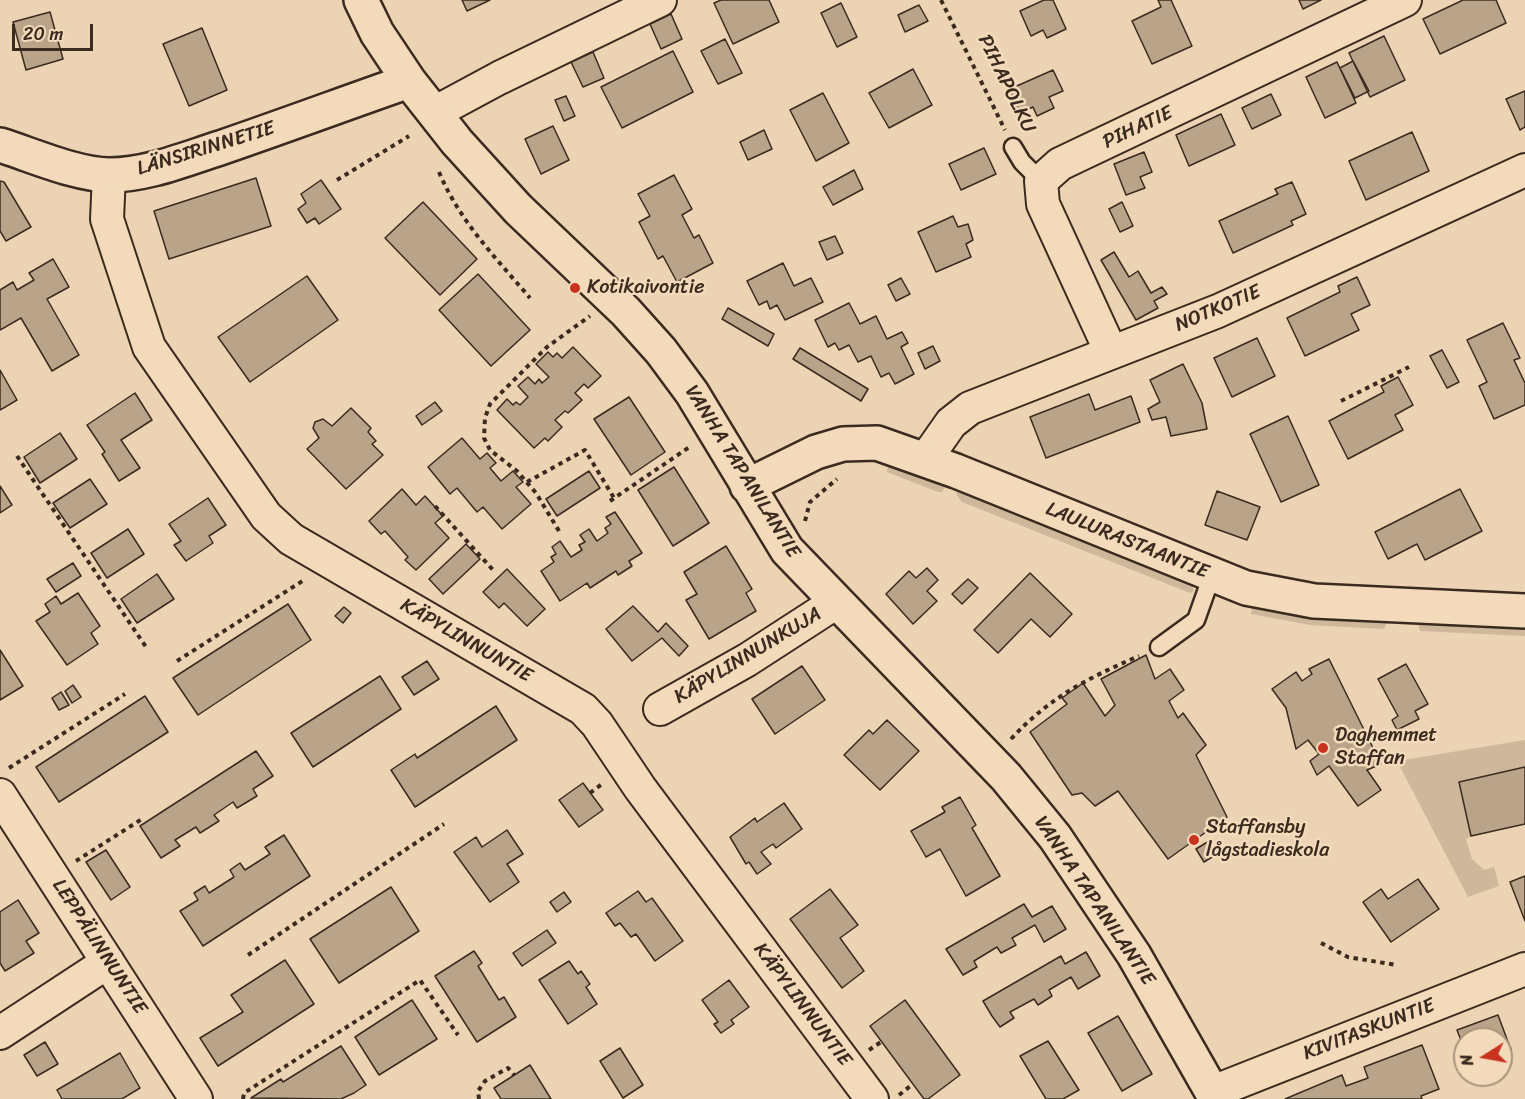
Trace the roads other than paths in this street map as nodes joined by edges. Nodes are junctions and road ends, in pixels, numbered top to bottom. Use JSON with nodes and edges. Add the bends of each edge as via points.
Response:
{"nodes":[{"id":1,"x":361,"y":0,"type":"edge"},
{"id":2,"x":660,"y":0,"type":"edge"},
{"id":3,"x":1406,"y":0,"type":"edge"},
{"id":4,"x":409,"y":81,"type":"junction"},
{"id":5,"x":434,"y":113,"type":"junction"},
{"id":6,"x":0,"y":145,"type":"edge"},
{"id":7,"x":1013,"y":147,"type":"road end"},
{"id":8,"x":1525,"y":170,"type":"edge"},
{"id":9,"x":109,"y":175,"type":"junction"},
{"id":10,"x":1041,"y":181,"type":"junction"},
{"id":11,"x":1111,"y":352,"type":"junction"},
{"id":12,"x":925,"y":460,"type":"junction"},
{"id":13,"x":747,"y":486,"type":"junction"},
{"id":14,"x":1212,"y":576,"type":"junction"},
{"id":15,"x":835,"y":603,"type":"junction"},
{"id":16,"x":1525,"y":611,"type":"edge"},
{"id":17,"x":1159,"y":647,"type":"road end"},
{"id":18,"x":660,"y":709,"type":"dead end"},
{"id":19,"x":2,"y":783,"type":"edge"},
{"id":20,"x":108,"y":962,"type":"junction"},
{"id":21,"x":1522,"y":978,"type":"edge"},
{"id":22,"x":0,"y":1033,"type":"edge"},
{"id":23,"x":1214,"y":1096,"type":"edge"},
{"id":24,"x":196,"y":1099,"type":"edge"},
{"id":25,"x":872,"y":1099,"type":"edge"}],
"edges":[{"from":1,"to":4,"type":"street","name":"VANHA TAPANILANTIE","via":[[377,33]]},
{"from":2,"to":5,"type":"street"},
{"from":3,"to":10,"type":"street","name":"PIHATIE","via":[[1060,164]]},
{"from":4,"to":5,"type":"street","name":"VANHA TAPANILANTIE"},
{"from":4,"to":9,"type":"street","name":"LÄNSIRINNETIE","via":[[165,166]]},
{"from":5,"to":13,"type":"street","name":"VANHA TAPANILANTIE","via":[[518,210],[626,312],[661,351],[692,393]]},
{"from":6,"to":9,"type":"street","name":"LÄNSIRINNETIE"},
{"from":7,"to":10,"type":"lane","name":"PIHAPOLKU"},
{"from":8,"to":11,"type":"street","name":"NOTKOTIE","via":[[1218,311]]},
{"from":9,"to":25,"type":"street","name":"KÄPYLINNUNTIE","via":[[107,219],[149,348],[266,516],[301,546],[583,710]]},
{"from":10,"to":11,"type":"street","via":[[1043,204]]},
{"from":11,"to":12,"type":"street","name":"NOTKOTIE","via":[[970,408],[951,423]]},
{"from":12,"to":13,"type":"street","name":"LAULURASTAANTIE","via":[[877,443],[843,444],[816,452]]},
{"from":12,"to":14,"type":"street","name":"LAULURASTAANTIE"},
{"from":13,"to":15,"type":"street","name":"VANHA TAPANILANTIE","via":[[787,550]]},
{"from":14,"to":16,"type":"street","name":"LAULURASTAANTIE","via":[[1246,588],[1314,601]]},
{"from":14,"to":17,"type":"lane","via":[[1196,620]]},
{"from":15,"to":18,"type":"street","name":"KÄPYLINNUNKUJA","via":[[756,655]]},
{"from":15,"to":23,"type":"street","name":"VANHA TAPANILANTIE","via":[[1006,777],[1055,837],[1134,955]]},
{"from":19,"to":20,"type":"street","name":"LEPPÄLINNUNTIE","via":[[52,875]]},
{"from":20,"to":22,"type":"street"},
{"from":20,"to":24,"type":"street","name":"LEPPÄLINNUNTIE"},
{"from":21,"to":23,"type":"street","name":"KIVITASKUNTIE"}]}
